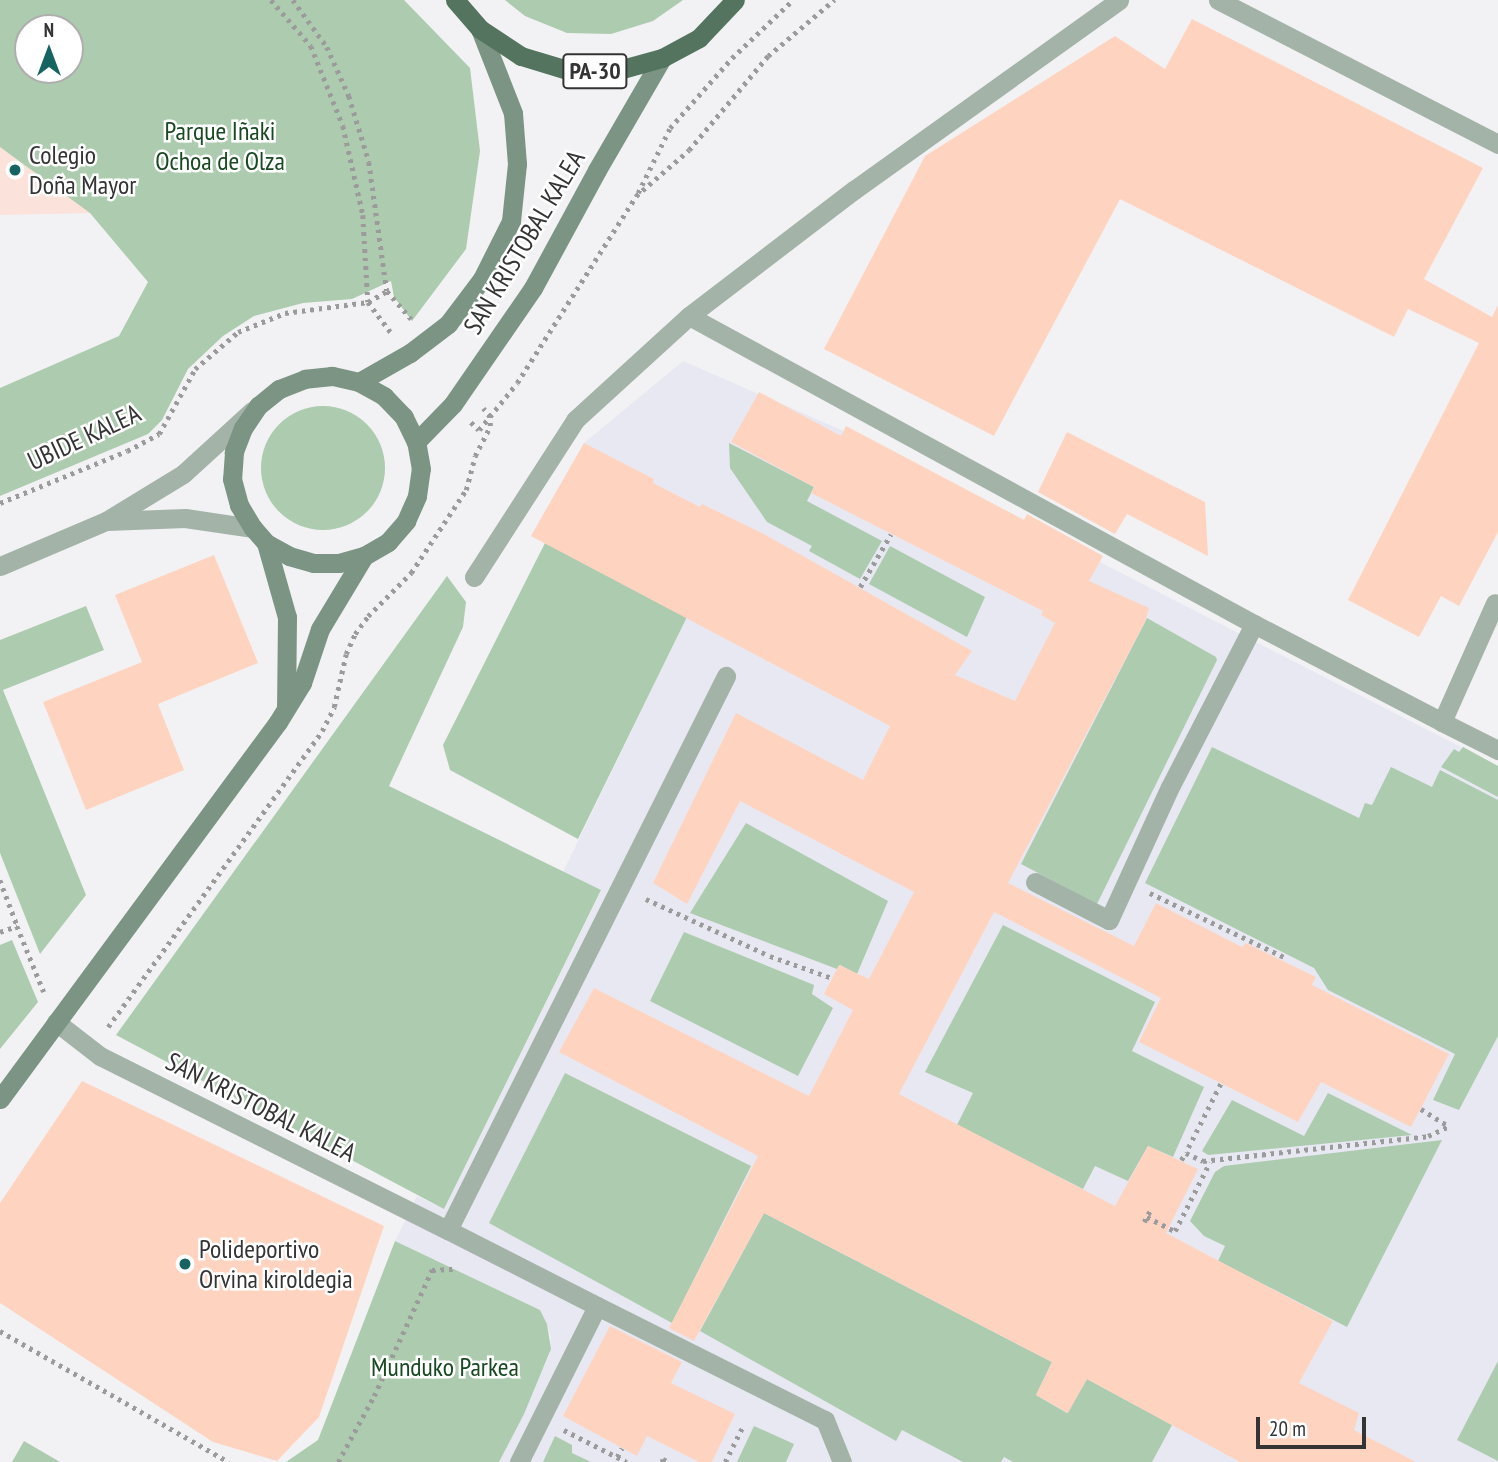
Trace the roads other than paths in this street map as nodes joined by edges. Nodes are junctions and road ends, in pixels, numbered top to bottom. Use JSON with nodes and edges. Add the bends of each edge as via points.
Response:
{"nodes":[{"id":1,"x":455,"y":0,"type":"edge"},
{"id":2,"x":734,"y":0,"type":"edge"},
{"id":3,"x":1119,"y":0,"type":"edge"},
{"id":4,"x":1218,"y":0,"type":"edge"},
{"id":5,"x":480,"y":29,"type":"junction"},
{"id":6,"x":662,"y":58,"type":"junction"},
{"id":7,"x":1498,"y":144,"type":"edge"},
{"id":8,"x":689,"y":316,"type":"junction"},
{"id":9,"x":359,"y":382,"type":"junction"},
{"id":10,"x":258,"y":406,"type":"junction"},
{"id":11,"x":416,"y":442,"type":"junction"},
{"id":12,"x":106,"y":521,"type":"junction"},
{"id":13,"x":253,"y":528,"type":"junction"},
{"id":14,"x":266,"y":543,"type":"junction"},
{"id":15,"x":364,"y":556,"type":"junction"},
{"id":16,"x":0,"y":566,"type":"edge"},
{"id":17,"x":474,"y":576,"type":"dead end"},
{"id":18,"x":1495,"y":603,"type":"dead end"},
{"id":19,"x":1254,"y":624,"type":"junction"},
{"id":20,"x":726,"y":676,"type":"dead end"},
{"id":21,"x":286,"y":707,"type":"junction"},
{"id":22,"x":1442,"y":722,"type":"junction"},
{"id":23,"x":1498,"y":750,"type":"edge"},
{"id":24,"x":1035,"y":882,"type":"dead end"},
{"id":25,"x":56,"y":1022,"type":"junction"},
{"id":26,"x":0,"y":1099,"type":"edge"},
{"id":27,"x":448,"y":1230,"type":"junction"},
{"id":28,"x":597,"y":1306,"type":"junction"},
{"id":29,"x":519,"y":1462,"type":"edge"},
{"id":30,"x":842,"y":1462,"type":"edge"}],
"edges":[{"from":1,"to":5,"type":"highway","number":"PA-30"},
{"from":2,"to":6,"type":"highway","number":"PA-30","via":[[699,38]]},
{"from":3,"to":8,"type":"street","via":[[854,190]]},
{"from":4,"to":7,"type":"street"},
{"from":5,"to":6,"type":"highway","number":"PA-30","via":[[521,56],[567,70],[615,71]]},
{"from":5,"to":9,"type":"main road","name":"SAN KRISTOBAL KALEA","via":[[513,113],[517,164],[511,221],[482,279],[448,324],[410,353]]},
{"from":6,"to":11,"type":"main road","name":"SAN KRISTOBAL KALEA","via":[[533,288],[453,404]]},
{"from":8,"to":17,"type":"street","via":[[575,420]]},
{"from":8,"to":19,"type":"street"},
{"from":9,"to":10,"type":"main road","via":[[332,376],[305,379],[279,389]]},
{"from":9,"to":11,"type":"main road","via":[[384,396],[404,416]]},
{"from":10,"to":12,"type":"street","via":[[183,474]]},
{"from":10,"to":13,"type":"main road","via":[[234,452],[232,479],[239,505]]},
{"from":11,"to":15,"type":"main road","via":[[421,470],[406,521],[388,542]]},
{"from":12,"to":13,"type":"street","via":[[185,517]]},
{"from":12,"to":16,"type":"street"},
{"from":13,"to":14,"type":"main road"},
{"from":14,"to":15,"type":"main road","via":[[313,563],[339,563]]},
{"from":14,"to":21,"type":"main road","via":[[287,617]]},
{"from":15,"to":21,"type":"main road","via":[[320,629],[302,683]]},
{"from":18,"to":22,"type":"street"},
{"from":19,"to":22,"type":"street"},
{"from":19,"to":24,"type":"street","via":[[1170,787],[1109,920]]},
{"from":20,"to":27,"type":"street"},
{"from":21,"to":25,"type":"main road"},
{"from":22,"to":23,"type":"street"},
{"from":25,"to":26,"type":"main road"},
{"from":25,"to":27,"type":"street","name":"SAN KRISTOBAL KALEA","via":[[100,1056]]},
{"from":27,"to":28,"type":"street","name":"SAN KRISTOBAL KALEA"},
{"from":28,"to":29,"type":"street"},
{"from":28,"to":30,"type":"street","name":"SAN KRISTOBAL KALEA","via":[[825,1420]]}]}
